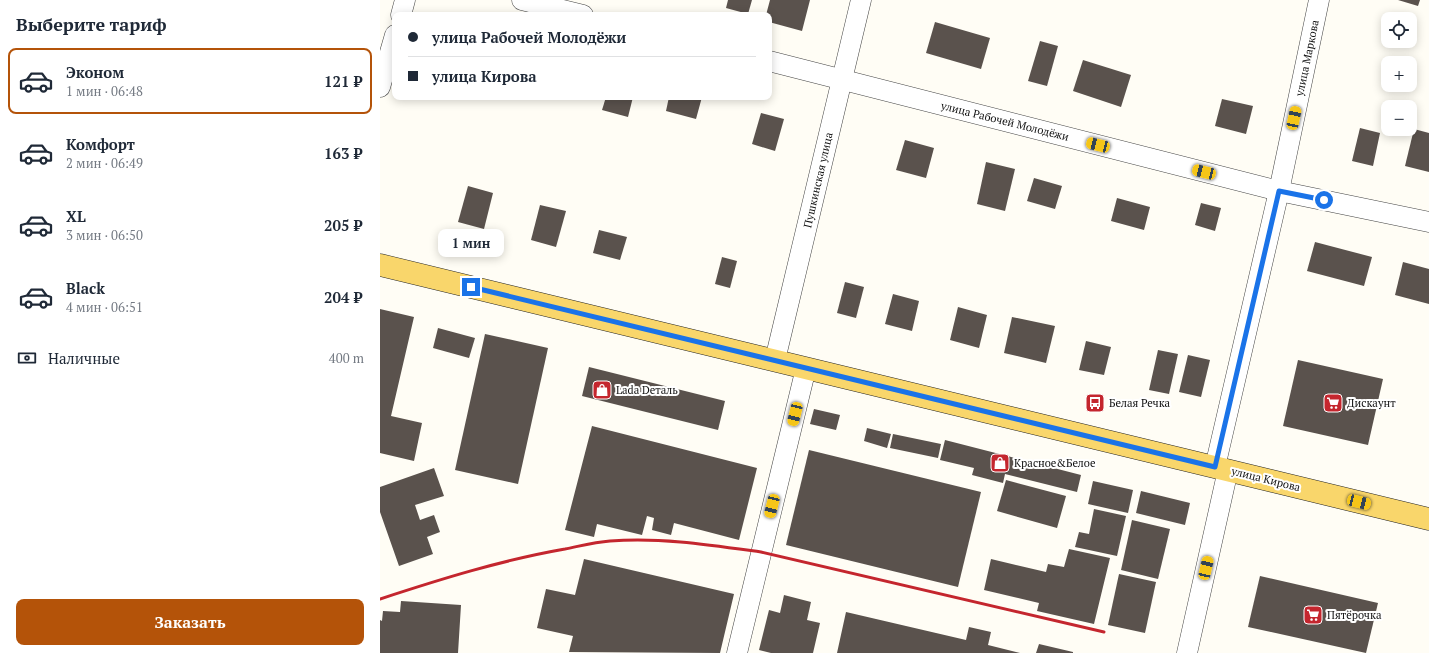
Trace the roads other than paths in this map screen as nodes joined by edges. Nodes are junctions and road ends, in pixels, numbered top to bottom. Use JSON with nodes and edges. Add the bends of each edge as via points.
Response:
{"nodes":[{"id":1,"x":405,"y":0,"type":"edge"},
{"id":2,"x":522,"y":0,"type":"edge"},
{"id":3,"x":860,"y":0,"type":"edge"},
{"id":4,"x":1319,"y":0,"type":"edge"},
{"id":5,"x":402,"y":12,"type":"edge"},
{"id":6,"x":570,"y":12,"type":"edge"},
{"id":7,"x":392,"y":45,"type":"edge"},
{"id":8,"x":772,"y":62,"type":"edge"},
{"id":9,"x":842,"y":79,"type":"junction"},
{"id":10,"x":380,"y":87,"type":"edge"},
{"id":11,"x":1279,"y":191,"type":"junction"},
{"id":12,"x":1429,"y":222,"type":"edge"},
{"id":13,"x":380,"y":265,"type":"edge"},
{"id":14,"x":775,"y":360,"type":"junction"},
{"id":15,"x":806,"y":368,"type":"junction"},
{"id":16,"x":1222,"y":468,"type":"junction"},
{"id":17,"x":1429,"y":519,"type":"edge"},
{"id":18,"x":737,"y":653,"type":"edge"},
{"id":19,"x":1187,"y":653,"type":"edge"}],
"edges":[{"from":1,"to":5,"type":"street"},
{"from":2,"to":6,"type":"street"},
{"from":3,"to":9,"type":"street","name":"Пушкинская улица"},
{"from":4,"to":11,"type":"street","name":"улица Маркова"},
{"from":7,"to":10,"type":"street"},
{"from":8,"to":9,"type":"street","name":"улица Рабочей Молодёжи"},
{"from":9,"to":11,"type":"street","name":"улица Рабочей Молодёжи"},
{"from":9,"to":14,"type":"street","name":"Пушкинская улица"},
{"from":11,"to":12,"type":"street","name":"улица Рабочей Молодёжи"},
{"from":11,"to":16,"type":"street","name":"улица Маркова"},
{"from":13,"to":14,"type":"main road","name":"улица Кирова"},
{"from":14,"to":15,"type":"main road","name":"улица Кирова"},
{"from":15,"to":16,"type":"main road","name":"улица Кирова"},
{"from":15,"to":18,"type":"street"},
{"from":16,"to":17,"type":"main road","name":"улица Кирова"},
{"from":16,"to":19,"type":"street","name":"улица Маркова"}]}
